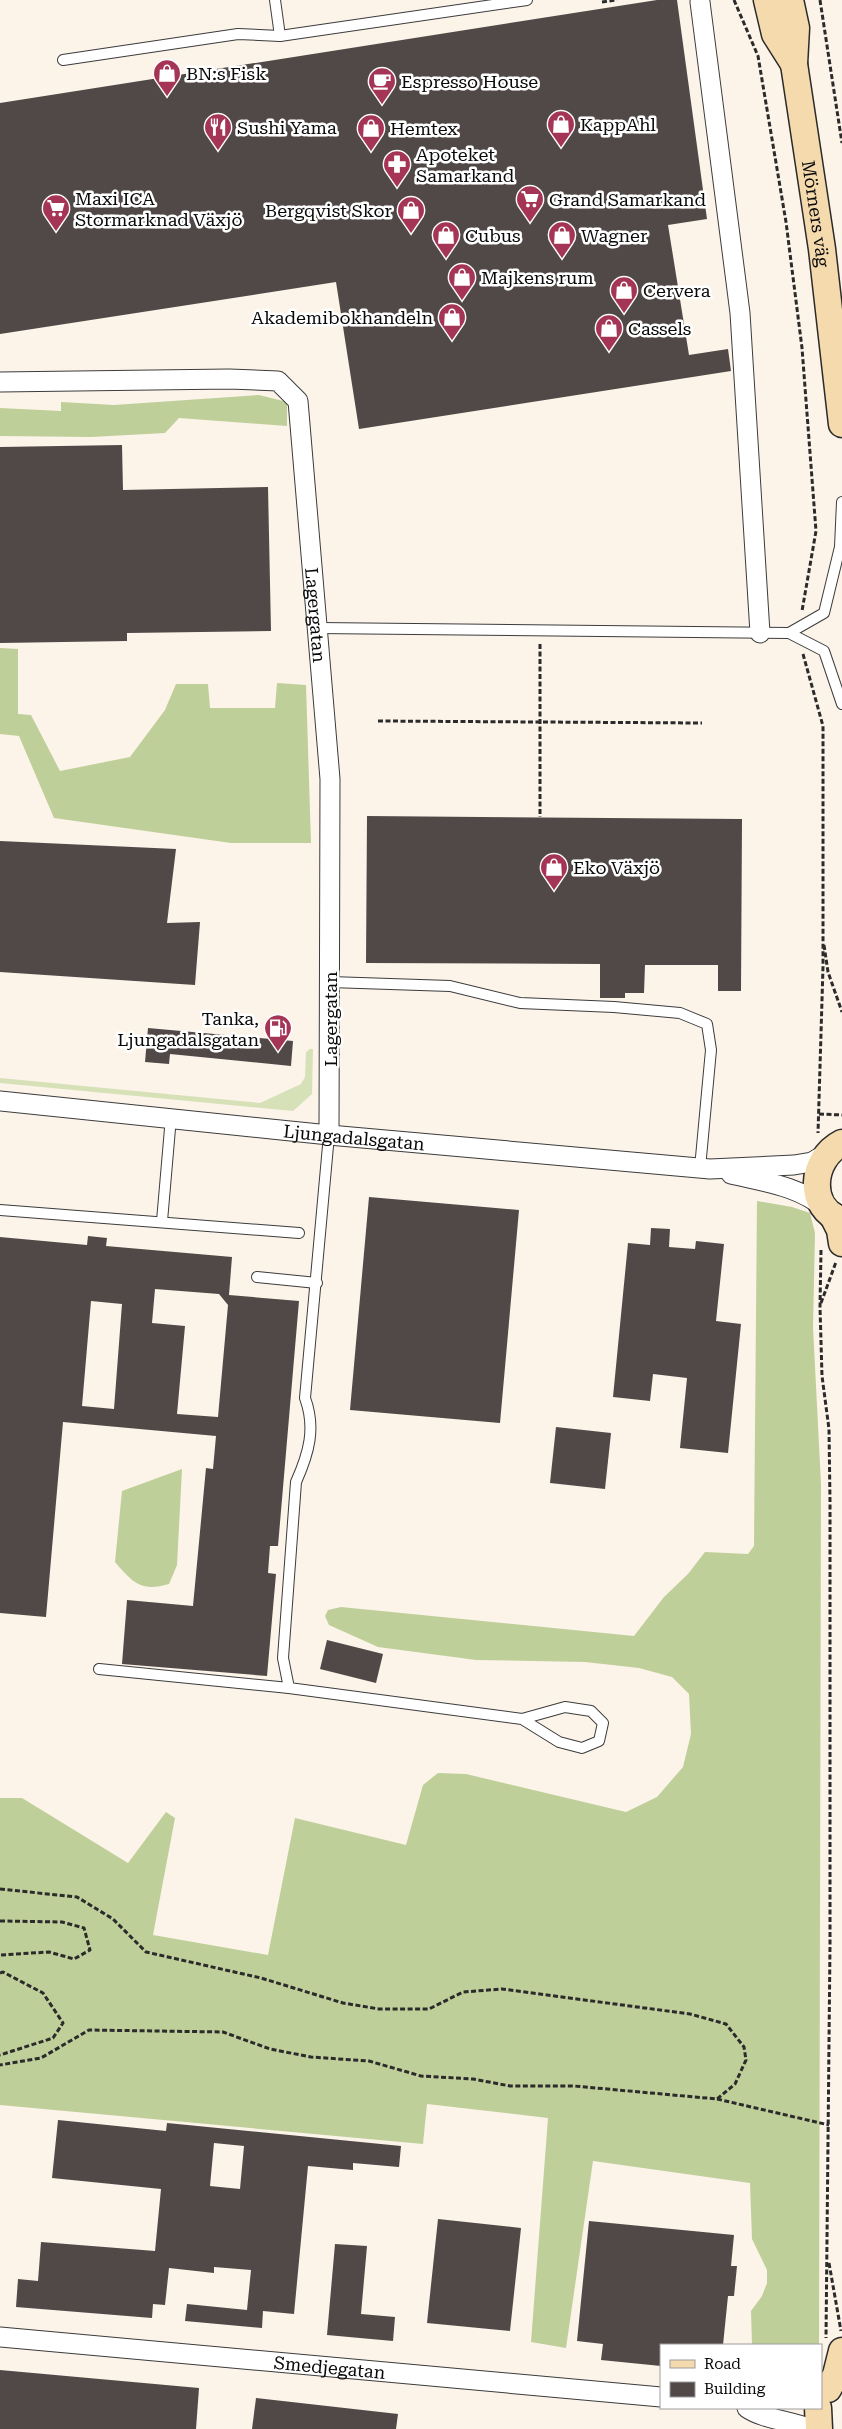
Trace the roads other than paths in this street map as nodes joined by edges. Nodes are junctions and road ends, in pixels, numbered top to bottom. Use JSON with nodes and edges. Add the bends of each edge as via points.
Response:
{"nodes":[{"id":1,"x":275,"y":0,"type":"edge"},
{"id":2,"x":528,"y":0,"type":"edge"},
{"id":3,"x":767,"y":0,"type":"edge"},
{"id":4,"x":790,"y":0,"type":"edge"},
{"id":5,"x":700,"y":2,"type":"dead end"},
{"id":6,"x":280,"y":36,"type":"junction"},
{"id":7,"x":63,"y":60,"type":"dead end"},
{"id":8,"x":794,"y":64,"type":"junction"},
{"id":9,"x":0,"y":382,"type":"edge"},
{"id":10,"x":842,"y":424,"type":"edge"},
{"id":11,"x":842,"y":502,"type":"edge"},
{"id":12,"x":318,"y":628,"type":"junction"},
{"id":13,"x":760,"y":633,"type":"junction"},
{"id":14,"x":789,"y":633,"type":"junction"},
{"id":15,"x":842,"y":704,"type":"edge"},
{"id":16,"x":330,"y":982,"type":"junction"},
{"id":17,"x":0,"y":1101,"type":"edge"},
{"id":18,"x":171,"y":1118,"type":"junction"},
{"id":19,"x":330,"y":1135,"type":"junction"},
{"id":20,"x":833,"y":1143,"type":"edge"},
{"id":21,"x":705,"y":1169,"type":"junction"},
{"id":22,"x":0,"y":1210,"type":"edge"},
{"id":23,"x":835,"y":1216,"type":"edge"},
{"id":24,"x":162,"y":1221,"type":"junction"},
{"id":25,"x":299,"y":1233,"type":"dead end"},
{"id":26,"x":833,"y":1249,"type":"edge"},
{"id":27,"x":258,"y":1277,"type":"dead end"},
{"id":28,"x":317,"y":1282,"type":"junction"},
{"id":29,"x":99,"y":1669,"type":"dead end"},
{"id":30,"x":289,"y":1688,"type":"junction"},
{"id":31,"x":522,"y":1719,"type":"junction"},
{"id":32,"x":0,"y":2337,"type":"edge"},
{"id":33,"x":836,"y":2349,"type":"edge"},
{"id":34,"x":826,"y":2394,"type":"edge"},
{"id":35,"x":660,"y":2396,"type":"edge"},
{"id":36,"x":749,"y":2409,"type":"edge"},
{"id":37,"x":811,"y":2429,"type":"edge"},
{"id":38,"x":819,"y":2429,"type":"edge"}],
"edges":[{"from":1,"to":6,"type":"lane"},
{"from":2,"to":6,"type":"lane"},
{"from":3,"to":8,"type":"main road","name":"Mörners väg","via":[[776,34]]},
{"from":4,"to":8,"type":"main road","name":"Mörners väg","via":[[796,28]]},
{"from":5,"to":13,"type":"street","via":[[740,313]]},
{"from":6,"to":7,"type":"lane","via":[[238,34]]},
{"from":8,"to":10,"type":"main road","name":"Mörners väg","via":[[823,258]]},
{"from":9,"to":12,"type":"street","name":"Lagergatan","via":[[278,381],[298,402]]},
{"from":11,"to":14,"type":"lane","via":[[840,547],[824,613]]},
{"from":12,"to":13,"type":"lane"},
{"from":12,"to":16,"type":"street","name":"Lagergatan","via":[[330,779]]},
{"from":13,"to":14,"type":"lane"},
{"from":14,"to":15,"type":"lane","via":[[824,651]]},
{"from":16,"to":19,"type":"street","name":"Lagergatan"},
{"from":16,"to":21,"type":"lane","via":[[450,986],[520,1003],[680,1013],[707,1024],[711,1050]]},
{"from":17,"to":18,"type":"street","name":"Ljungadalsgatan"},
{"from":18,"to":19,"type":"street","name":"Ljungadalsgatan"},
{"from":18,"to":24,"type":"lane"},
{"from":19,"to":21,"type":"street","name":"Ljungadalsgatan"},
{"from":19,"to":28,"type":"lane"},
{"from":20,"to":21,"type":"street","name":"Ljungadalsgatan","via":[[812,1162]]},
{"from":20,"to":23,"type":"main road","via":[[821,1162],[816,1179],[818,1194]]},
{"from":21,"to":23,"type":"street","name":"Ljungadalsgatan","via":[[792,1189],[812,1197]]},
{"from":22,"to":24,"type":"lane"},
{"from":23,"to":26,"type":"main road","via":[[840,1230]]},
{"from":24,"to":25,"type":"lane"},
{"from":27,"to":28,"type":"lane"},
{"from":28,"to":30,"type":"lane","via":[[305,1398],[311,1415],[308,1457],[296,1482],[283,1658]]},
{"from":29,"to":30,"type":"lane"},
{"from":30,"to":31,"type":"lane"},
{"from":31,"to":31,"type":"lane","via":[[559,1742],[582,1748],[599,1741],[603,1724],[591,1711],[565,1707]]},
{"from":32,"to":35,"type":"street","name":"Smedjegatan"},
{"from":33,"to":34,"type":"main road","via":[[836,2375]]},
{"from":34,"to":38,"type":"main road"},
{"from":36,"to":37,"type":"street"}]}
